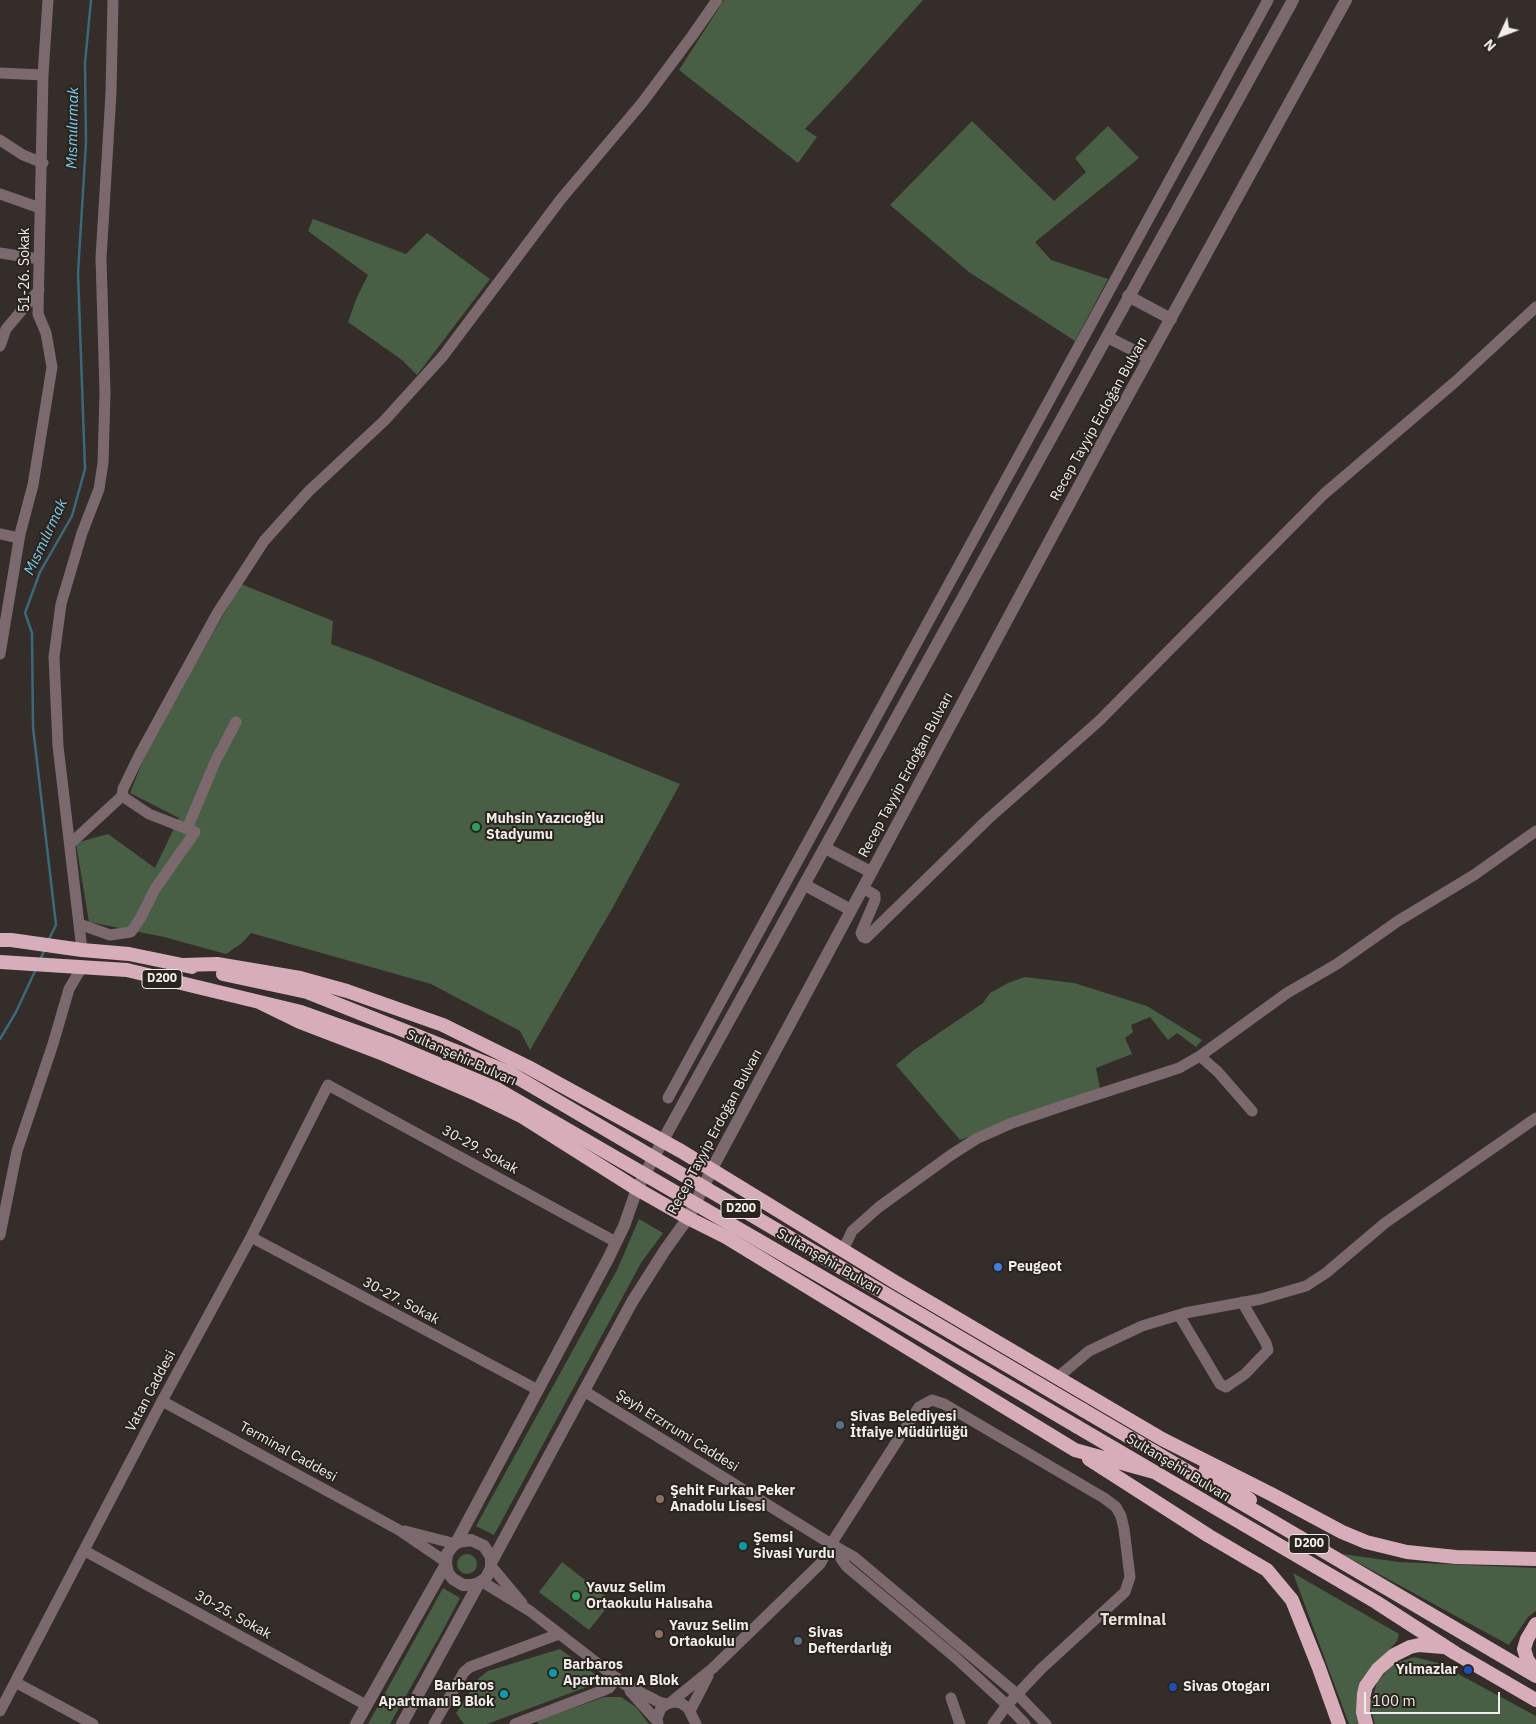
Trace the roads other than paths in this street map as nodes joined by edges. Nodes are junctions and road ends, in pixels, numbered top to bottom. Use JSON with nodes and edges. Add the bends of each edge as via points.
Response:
{"nodes":[{"id":1,"x":48,"y":0,"type":"edge"},
{"id":2,"x":113,"y":0,"type":"edge"},
{"id":3,"x":717,"y":0,"type":"edge"},
{"id":4,"x":1268,"y":0,"type":"edge"},
{"id":5,"x":1293,"y":0,"type":"edge"},
{"id":6,"x":1346,"y":0,"type":"edge"},
{"id":7,"x":0,"y":73,"type":"edge"},
{"id":8,"x":44,"y":75,"type":"junction"},
{"id":9,"x":0,"y":140,"type":"edge"},
{"id":10,"x":43,"y":164,"type":"junction"},
{"id":11,"x":0,"y":194,"type":"edge"},
{"id":12,"x":40,"y":208,"type":"junction"},
{"id":13,"x":0,"y":253,"type":"edge"},
{"id":14,"x":39,"y":259,"type":"junction"},
{"id":15,"x":38,"y":290,"type":"junction"},
{"id":16,"x":1128,"y":296,"type":"junction"},
{"id":17,"x":1101,"y":306,"type":"junction"},
{"id":18,"x":1536,"y":307,"type":"edge"},
{"id":19,"x":1118,"y":316,"type":"junction"},
{"id":20,"x":1171,"y":319,"type":"junction"},
{"id":21,"x":1107,"y":337,"type":"junction"},
{"id":22,"x":0,"y":346,"type":"edge"},
{"id":23,"x":1148,"y":358,"type":"junction"},
{"id":24,"x":0,"y":534,"type":"edge"},
{"id":25,"x":19,"y":538,"type":"junction"},
{"id":26,"x":0,"y":654,"type":"edge"},
{"id":27,"x":236,"y":722,"type":"dead end"},
{"id":28,"x":122,"y":796,"type":"junction"},
{"id":29,"x":187,"y":830,"type":"junction"},
{"id":30,"x":1536,"y":831,"type":"edge"},
{"id":31,"x":70,"y":844,"type":"junction"},
{"id":32,"x":825,"y":848,"type":"junction"},
{"id":33,"x":802,"y":855,"type":"junction"},
{"id":34,"x":816,"y":865,"type":"junction"},
{"id":35,"x":871,"y":872,"type":"junction"},
{"id":36,"x":804,"y":885,"type":"junction"},
{"id":37,"x":863,"y":888,"type":"junction"},
{"id":38,"x":851,"y":910,"type":"junction"},
{"id":39,"x":79,"y":924,"type":"junction"},
{"id":40,"x":5,"y":940,"type":"edge"},
{"id":41,"x":75,"y":949,"type":"junction"},
{"id":42,"x":2,"y":963,"type":"edge"},
{"id":43,"x":183,"y":965,"type":"junction"},
{"id":44,"x":82,"y":967,"type":"junction"},
{"id":45,"x":259,"y":1002,"type":"junction"},
{"id":46,"x":1200,"y":1056,"type":"junction"},
{"id":47,"x":328,"y":1084,"type":"joint"},
{"id":48,"x":668,"y":1098,"type":"dead end"},
{"id":49,"x":1252,"y":1111,"type":"dead end"},
{"id":50,"x":1536,"y":1118,"type":"edge"},
{"id":51,"x":662,"y":1142,"type":"junction"},
{"id":52,"x":712,"y":1170,"type":"junction"},
{"id":53,"x":637,"y":1189,"type":"junction"},
{"id":54,"x":688,"y":1218,"type":"junction"},
{"id":55,"x":0,"y":1235,"type":"edge"},
{"id":56,"x":250,"y":1237,"type":"junction"},
{"id":57,"x":616,"y":1242,"type":"junction"},
{"id":58,"x":843,"y":1250,"type":"junction"},
{"id":59,"x":1242,"y":1302,"type":"junction"},
{"id":60,"x":1179,"y":1314,"type":"junction"},
{"id":61,"x":1058,"y":1377,"type":"junction"},
{"id":62,"x":538,"y":1390,"type":"junction"},
{"id":63,"x":584,"y":1391,"type":"junction"},
{"id":64,"x":162,"y":1401,"type":"junction"},
{"id":65,"x":1162,"y":1438,"type":"junction"},
{"id":66,"x":1076,"y":1450,"type":"junction"},
{"id":67,"x":1154,"y":1472,"type":"junction"},
{"id":68,"x":399,"y":1530,"type":"junction"},
{"id":69,"x":456,"y":1543,"type":"junction"},
{"id":70,"x":831,"y":1544,"type":"junction"},
{"id":71,"x":85,"y":1551,"type":"junction"},
{"id":72,"x":1536,"y":1559,"type":"edge"},
{"id":73,"x":446,"y":1563,"type":"junction"},
{"id":74,"x":491,"y":1564,"type":"junction"},
{"id":75,"x":1356,"y":1572,"type":"junction"},
{"id":76,"x":480,"y":1582,"type":"junction"},
{"id":77,"x":530,"y":1611,"type":"junction"},
{"id":78,"x":1536,"y":1624,"type":"edge"},
{"id":79,"x":559,"y":1634,"type":"junction"},
{"id":80,"x":1445,"y":1647,"type":"junction"},
{"id":81,"x":713,"y":1668,"type":"junction"},
{"id":82,"x":1536,"y":1675,"type":"edge"},
{"id":83,"x":620,"y":1681,"type":"junction"},
{"id":84,"x":14,"y":1682,"type":"junction"},
{"id":85,"x":1018,"y":1695,"type":"junction"},
{"id":86,"x":951,"y":1698,"type":"dead end"},
{"id":87,"x":1536,"y":1700,"type":"edge"},
{"id":88,"x":668,"y":1704,"type":"junction"},
{"id":89,"x":366,"y":1705,"type":"junction"},
{"id":90,"x":1007,"y":1705,"type":"junction"},
{"id":91,"x":0,"y":1711,"type":"edge"},
{"id":92,"x":693,"y":1720,"type":"edge"},
{"id":93,"x":658,"y":1722,"type":"edge"},
{"id":94,"x":93,"y":1724,"type":"edge"},
{"id":95,"x":356,"y":1724,"type":"edge"},
{"id":96,"x":402,"y":1724,"type":"edge"},
{"id":97,"x":434,"y":1724,"type":"edge"},
{"id":98,"x":515,"y":1724,"type":"edge"},
{"id":99,"x":960,"y":1724,"type":"edge"},
{"id":100,"x":992,"y":1724,"type":"edge"},
{"id":101,"x":1025,"y":1724,"type":"edge"},
{"id":102,"x":1046,"y":1724,"type":"edge"},
{"id":103,"x":1339,"y":1724,"type":"edge"},
{"id":104,"x":1366,"y":1724,"type":"edge"}],
"edges":[{"from":1,"to":8,"type":"street","name":"51-26. Sokak"},
{"from":2,"to":31,"type":"street","via":[[101,258],[103,463],[99,489],[61,604],[54,656],[58,746]]},
{"from":3,"to":28,"type":"street","via":[[642,103],[561,199],[443,356],[384,421],[308,492],[264,541],[218,612],[139,756]]},
{"from":4,"to":17,"type":"street"},
{"from":5,"to":16,"type":"street"},
{"from":6,"to":20,"type":"street","name":"Recep Tayyip Erdoğan Bulvarı"},
{"from":7,"to":8,"type":"street"},
{"from":8,"to":10,"type":"street","name":"51-26. Sokak"},
{"from":9,"to":10,"type":"street"},
{"from":10,"to":12,"type":"street","name":"51-26. Sokak"},
{"from":11,"to":12,"type":"street"},
{"from":12,"to":14,"type":"street","name":"51-26. Sokak"},
{"from":13,"to":14,"type":"street"},
{"from":14,"to":15,"type":"street","name":"51-26. Sokak"},
{"from":15,"to":22,"type":"street","via":[[6,329]]},
{"from":15,"to":25,"type":"street","name":"51-26. Sokak","via":[[38,314],[46,333],[52,367],[33,485]]},
{"from":16,"to":19,"type":"street"},
{"from":16,"to":20,"type":"street"},
{"from":17,"to":19,"type":"street"},
{"from":17,"to":33,"type":"street"},
{"from":18,"to":37,"type":"street","via":[[1455,382],[1324,494],[1099,721],[987,820],[866,938],[861,934],[875,895]]},
{"from":19,"to":21,"type":"street"},
{"from":20,"to":23,"type":"street","name":"Recep Tayyip Erdoğan Bulvarı"},
{"from":21,"to":23,"type":"street"},
{"from":21,"to":32,"type":"street"},
{"from":23,"to":35,"type":"street","name":"Recep Tayyip Erdoğan Bulvarı"},
{"from":24,"to":25,"type":"street"},
{"from":25,"to":26,"type":"street","name":"51-26. Sokak"},
{"from":27,"to":29,"type":"street","via":[[215,762]]},
{"from":28,"to":29,"type":"street","via":[[149,814]]},
{"from":28,"to":31,"type":"street"},
{"from":29,"to":39,"type":"street","via":[[195,832],[155,889],[131,932],[110,935]]},
{"from":30,"to":46,"type":"street","via":[[1337,964],[1286,993]]},
{"from":31,"to":39,"type":"street"},
{"from":32,"to":34,"type":"street"},
{"from":32,"to":35,"type":"street"},
{"from":33,"to":34,"type":"street"},
{"from":33,"to":48,"type":"street"},
{"from":34,"to":36,"type":"street"},
{"from":35,"to":37,"type":"street","name":"Recep Tayyip Erdoğan Bulvarı"},
{"from":36,"to":38,"type":"street"},
{"from":36,"to":51,"type":"street"},
{"from":37,"to":38,"type":"street","name":"Recep Tayyip Erdoğan Bulvarı"},
{"from":38,"to":52,"type":"street","name":"Recep Tayyip Erdoğan Bulvarı"},
{"from":39,"to":41,"type":"street"},
{"from":40,"to":41,"type":"highway","name":"Sultanşehir Bulvarı","number":"D200"},
{"from":41,"to":43,"type":"highway","name":"Sultanşehir Bulvarı","number":"D200","via":[[129,954]]},
{"from":42,"to":44,"type":"highway","name":"Sultanşehir Bulvarı","number":"D200"},
{"from":43,"to":51,"type":"highway","via":[[217,964],[300,978],[443,1025],[528,1067]]},
{"from":43,"to":75,"type":"highway","name":"Sultanşehir Bulvarı","number":"D200","bridge":true,"via":[[307,992],[508,1072]]},
{"from":44,"to":45,"type":"highway","name":"Sultanşehir Bulvarı","number":"D200","via":[[127,970]]},
{"from":44,"to":55,"type":"street","via":[[69,990],[16,1151]]},
{"from":45,"to":53,"type":"highway","via":[[523,1116]]},
{"from":45,"to":67,"type":"highway","name":"Sultanşehir Bulvarı","number":"D200","bridge":true,"via":[[301,1012],[388,1043],[497,1089]]},
{"from":46,"to":49,"type":"street"},
{"from":46,"to":58,"type":"street","via":[[1179,1068],[1054,1108],[976,1139],[879,1207],[852,1231]]},
{"from":47,"to":56,"type":"street","name":"Vatan Caddesi"},
{"from":47,"to":57,"type":"street","name":"30-29. Sokak"},
{"from":50,"to":59,"type":"street","via":[[1384,1223],[1306,1286]]},
{"from":51,"to":52,"type":"highway"},
{"from":51,"to":53,"type":"street"},
{"from":52,"to":54,"type":"street","name":"Recep Tayyip Erdoğan Bulvarı"},
{"from":52,"to":58,"type":"highway"},
{"from":53,"to":54,"type":"highway"},
{"from":53,"to":57,"type":"street"},
{"from":54,"to":63,"type":"street","name":"Recep Tayyip Erdoğan Bulvarı","via":[[632,1302]]},
{"from":54,"to":66,"type":"highway","via":[[726,1237]]},
{"from":56,"to":62,"type":"street","name":"30-27. Sokak"},
{"from":56,"to":64,"type":"street","name":"Vatan Caddesi"},
{"from":57,"to":62,"type":"street"},
{"from":58,"to":61,"type":"highway"},
{"from":59,"to":60,"type":"street"},
{"from":59,"to":60,"type":"street","via":[[1268,1350],[1244,1374],[1226,1386],[1220,1384]]},
{"from":60,"to":61,"type":"street","via":[[1142,1326],[1088,1351]]},
{"from":61,"to":65,"type":"highway"},
{"from":62,"to":69,"type":"street"},
{"from":63,"to":70,"type":"street","name":"Şeyh Erzrrumi Caddesi"},
{"from":63,"to":74,"type":"street","name":"Recep Tayyip Erdoğan Bulvarı"},
{"from":64,"to":68,"type":"street","name":"Terminal Caddesi"},
{"from":64,"to":71,"type":"street","name":"Vatan Caddesi"},
{"from":65,"to":72,"type":"highway","via":[[1366,1542],[1407,1552],[1456,1557]]},
{"from":65,"to":75,"type":"highway"},
{"from":66,"to":67,"type":"highway"},
{"from":66,"to":103,"type":"highway","via":[[1267,1570],[1292,1600]]},
{"from":67,"to":80,"type":"highway","name":"Sultanşehir Bulvarı","number":"D200","via":[[1376,1602]]},
{"from":68,"to":69,"type":"street","name":"Terminal Caddesi"},
{"from":68,"to":73,"type":"street","name":"Terminal Caddesi"},
{"from":69,"to":73,"type":"street","via":[[448,1552]]},
{"from":69,"to":74,"type":"street","via":[[466,1540],[479,1542],[488,1550]]},
{"from":70,"to":81,"type":"street","via":[[820,1564]]},
{"from":70,"to":85,"type":"street","name":"Şeyh Erzrrumi Caddesi","via":[[854,1557]]},
{"from":70,"to":85,"type":"street","via":[[919,1407],[932,1400],[1104,1498],[1121,1516],[1130,1578],[1124,1592],[1041,1669]]},
{"from":70,"to":90,"type":"street","name":"Şeyh Erzrrumi Caddesi","via":[[846,1566]]},
{"from":71,"to":84,"type":"street","name":"Vatan Caddesi"},
{"from":71,"to":89,"type":"street","name":"30-25. Sokak"},
{"from":73,"to":76,"type":"street","via":[[450,1575],[458,1583]]},
{"from":73,"to":89,"type":"street"},
{"from":74,"to":76,"type":"street","via":[[489,1573]]},
{"from":74,"to":77,"type":"street"},
{"from":75,"to":82,"type":"highway","name":"Sultanşehir Bulvarı","number":"D200"},
{"from":76,"to":77,"type":"street"},
{"from":76,"to":96,"type":"street"},
{"from":77,"to":79,"type":"street"},
{"from":78,"to":82,"type":"highway","via":[[1524,1649]]},
{"from":79,"to":83,"type":"street"},
{"from":79,"to":97,"type":"street","via":[[470,1667]]},
{"from":80,"to":87,"type":"highway","name":"Sultanşehir Bulvarı","number":"D200"},
{"from":80,"to":104,"type":"highway","via":[[1410,1647],[1385,1662],[1372,1677],[1364,1694]]},
{"from":81,"to":88,"type":"street"},
{"from":81,"to":92,"type":"street","via":[[700,1689]]},
{"from":83,"to":88,"type":"street"},
{"from":83,"to":93,"type":"street"},
{"from":83,"to":98,"type":"street"},
{"from":84,"to":91,"type":"street","name":"Vatan Caddesi"},
{"from":84,"to":94,"type":"street"},
{"from":85,"to":90,"type":"street"},
{"from":85,"to":102,"type":"street","name":"Şeyh Erzrrumi Caddesi"},
{"from":86,"to":99,"type":"street"},
{"from":88,"to":92,"type":"street","via":[[681,1703]]},
{"from":88,"to":93,"type":"street","via":[[660,1711]]},
{"from":89,"to":95,"type":"street"},
{"from":90,"to":100,"type":"street"},
{"from":90,"to":101,"type":"street","name":"Şeyh Erzrrumi Caddesi"}]}
